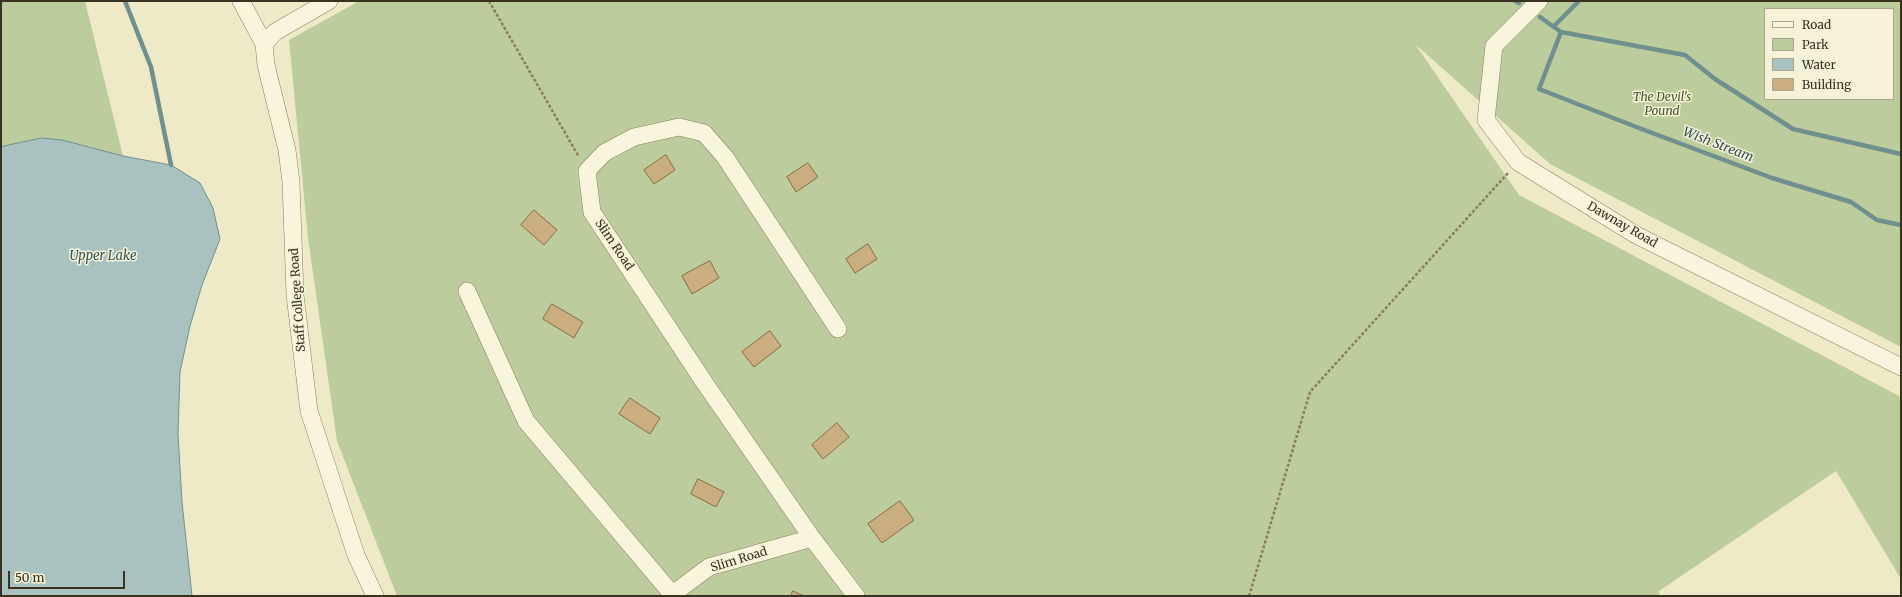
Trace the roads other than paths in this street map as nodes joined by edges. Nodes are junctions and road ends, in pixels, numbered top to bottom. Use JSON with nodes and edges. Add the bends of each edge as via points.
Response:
{"nodes":[{"id":1,"x":241,"y":1,"type":"edge"},
{"id":2,"x":329,"y":1,"type":"edge"},
{"id":3,"x":1539,"y":1,"type":"edge"},
{"id":4,"x":264,"y":44,"type":"junction"},
{"id":5,"x":468,"y":291,"type":"dead end"},
{"id":6,"x":838,"y":328,"type":"dead end"},
{"id":7,"x":1901,"y":367,"type":"edge"},
{"id":8,"x":812,"y":538,"type":"junction"},
{"id":9,"x":671,"y":595,"type":"edge"},
{"id":10,"x":374,"y":596,"type":"edge"},
{"id":11,"x":856,"y":596,"type":"edge"}],
"edges":[{"from":1,"to":4,"type":"street","name":"Staff College Road"},
{"from":2,"to":4,"type":"street","via":[[275,32]]},
{"from":3,"to":7,"type":"street","name":"Dawnay Road","via":[[1494,46],[1486,120],[1518,162],[1636,235]]},
{"from":4,"to":10,"type":"street","name":"Staff College Road","via":[[266,65],[287,150],[292,182],[296,295],[309,411],[356,555]]},
{"from":5,"to":9,"type":"street","name":"Slim Road","via":[[526,420]]},
{"from":6,"to":8,"type":"street","name":"Slim Road","via":[[725,157],[704,133],[679,127],[634,137],[604,153],[587,171],[592,212],[704,382]]},
{"from":8,"to":9,"type":"street","name":"Slim Road","via":[[709,567]]},
{"from":8,"to":11,"type":"street","name":"Slim Road"}]}
